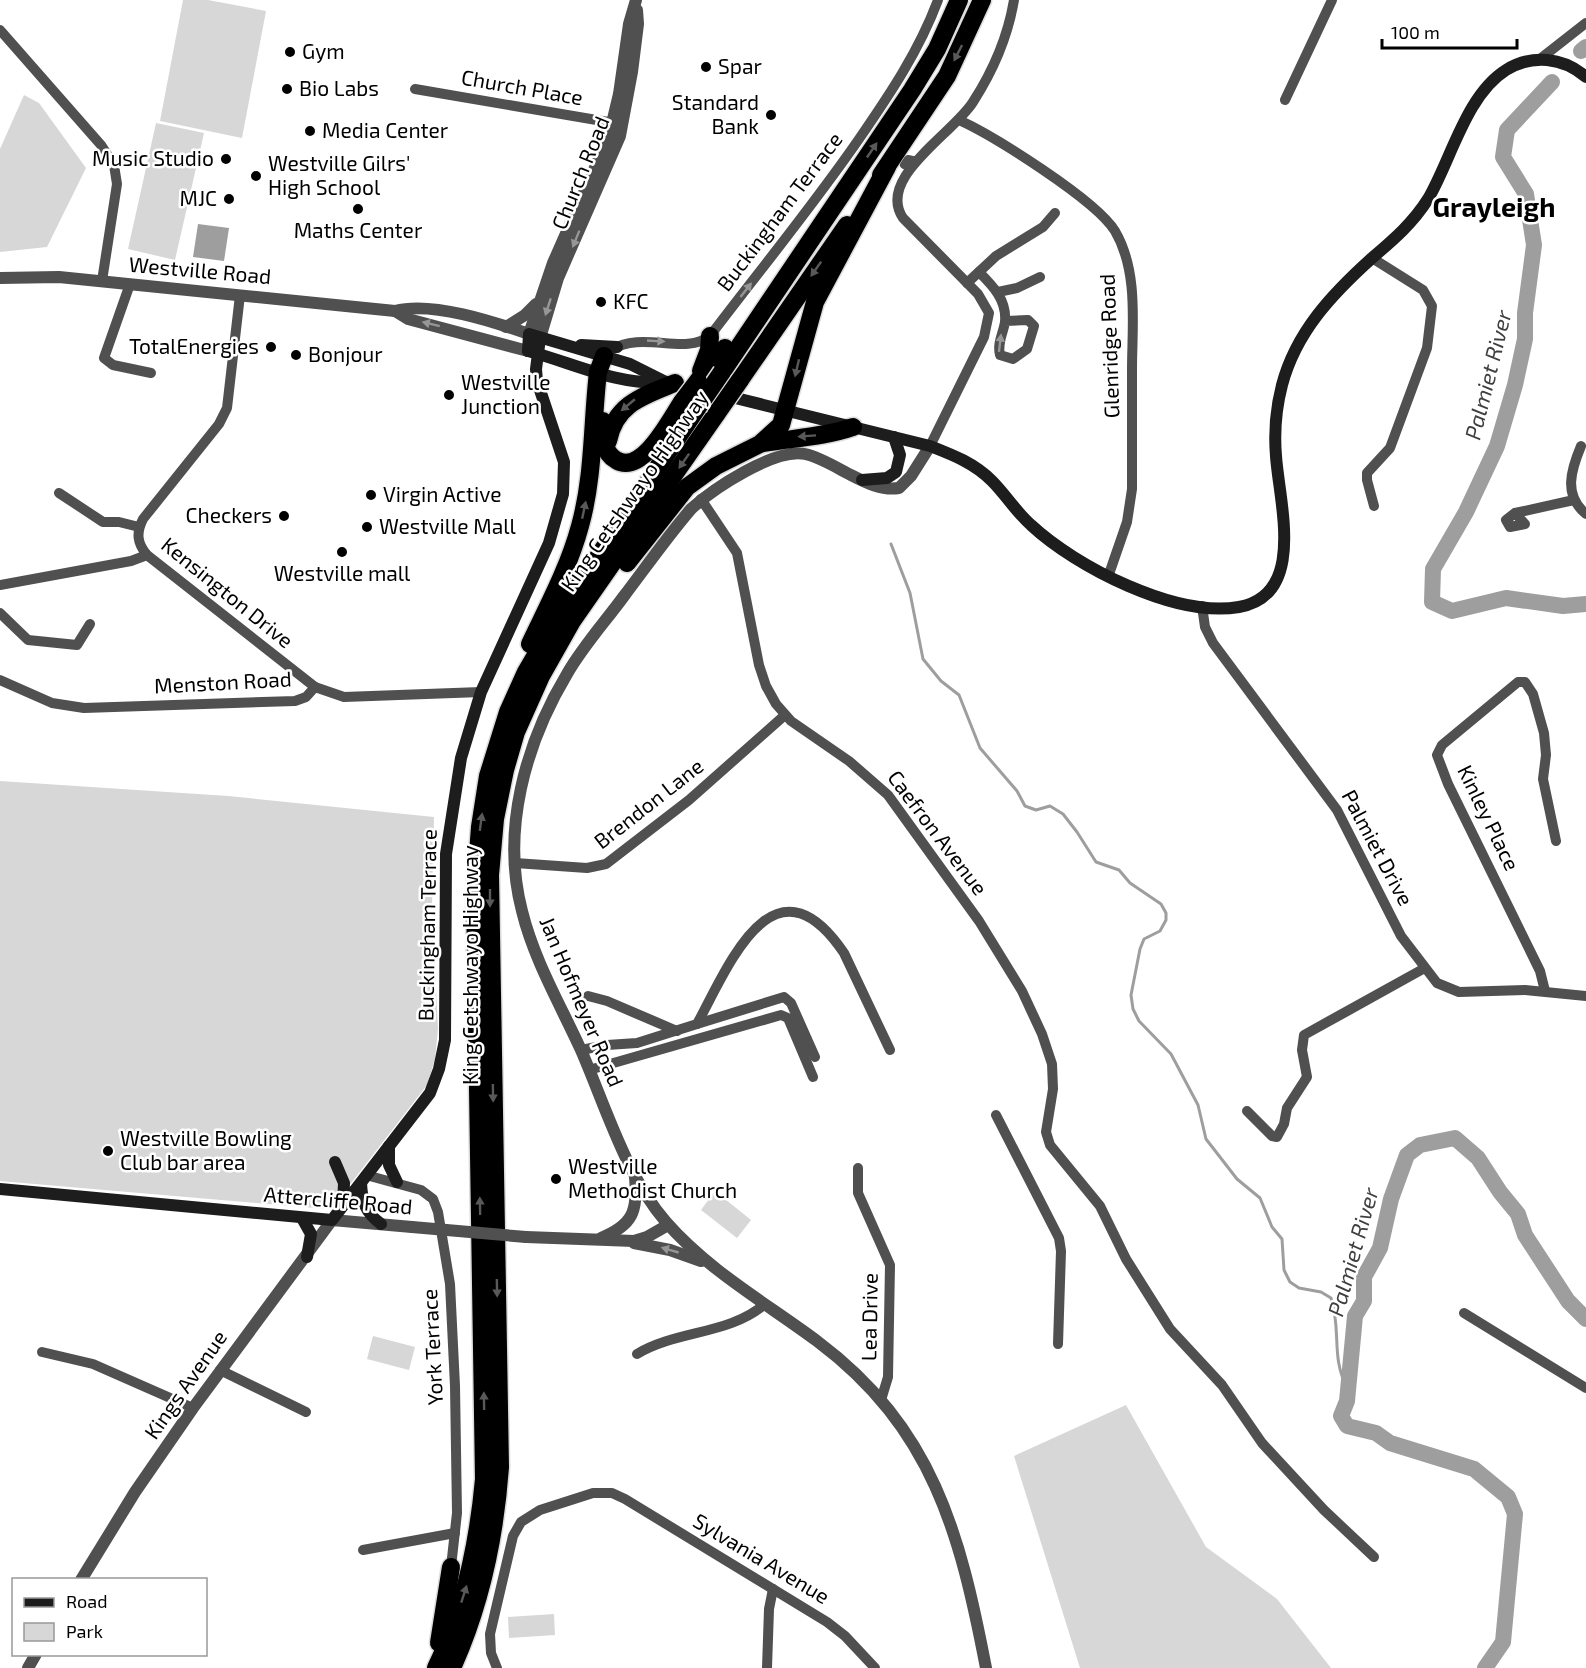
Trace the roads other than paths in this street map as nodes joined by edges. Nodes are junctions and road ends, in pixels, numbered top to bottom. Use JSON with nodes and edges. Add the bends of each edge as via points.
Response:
{"nodes":[{"id":1,"x":930,"y":0,"type":"edge"},
{"id":2,"x":938,"y":0,"type":"edge"},
{"id":3,"x":959,"y":0,"type":"edge"},
{"id":4,"x":982,"y":0,"type":"edge"},
{"id":5,"x":1014,"y":0,"type":"edge"},
{"id":6,"x":1332,"y":0,"type":"edge"},
{"id":7,"x":636,"y":1,"type":"edge"},
{"id":8,"x":933,"y":12,"type":"junction"},
{"id":9,"x":1586,"y":23,"type":"edge"},
{"id":10,"x":0,"y":30,"type":"edge"},
{"id":11,"x":1540,"y":59,"type":"junction"},
{"id":12,"x":1584,"y":75,"type":"edge"},
{"id":13,"x":415,"y":89,"type":"dead end"},
{"id":14,"x":1285,"y":100,"type":"dead end"},
{"id":15,"x":959,"y":120,"type":"junction"},
{"id":16,"x":618,"y":124,"type":"junction"},
{"id":17,"x":917,"y":161,"type":"junction"},
{"id":18,"x":852,"y":163,"type":"junction"},
{"id":19,"x":895,"y":166,"type":"junction"},
{"id":20,"x":1055,"y":213,"type":"dead end"},
{"id":21,"x":1372,"y":258,"type":"junction"},
{"id":22,"x":979,"y":272,"type":"junction"},
{"id":23,"x":1040,"y":277,"type":"dead end"},
{"id":24,"x":0,"y":279,"type":"edge"},
{"id":25,"x":102,"y":281,"type":"junction"},
{"id":26,"x":967,"y":283,"type":"junction"},
{"id":27,"x":130,"y":284,"type":"junction"},
{"id":28,"x":998,"y":292,"type":"junction"},
{"id":29,"x":240,"y":295,"type":"junction"},
{"id":30,"x":539,"y":299,"type":"junction"},
{"id":31,"x":395,"y":311,"type":"junction"},
{"id":32,"x":454,"y":314,"type":"junction"},
{"id":33,"x":1005,"y":321,"type":"dead end"},
{"id":34,"x":506,"y":327,"type":"junction"},
{"id":35,"x":535,"y":336,"type":"junction"},
{"id":36,"x":710,"y":336,"type":"junction"},
{"id":37,"x":480,"y":338,"type":"junction"},
{"id":38,"x":533,"y":352,"type":"junction"},
{"id":39,"x":607,"y":361,"type":"junction"},
{"id":40,"x":151,"y":373,"type":"dead end"},
{"id":41,"x":698,"y":381,"type":"junction"},
{"id":42,"x":670,"y":383,"type":"junction"},
{"id":43,"x":690,"y":405,"type":"junction"},
{"id":44,"x":786,"y":412,"type":"junction"},
{"id":45,"x":853,"y":427,"type":"junction"},
{"id":46,"x":894,"y":437,"type":"junction"},
{"id":47,"x":760,"y":444,"type":"junction"},
{"id":48,"x":930,"y":446,"type":"junction"},
{"id":49,"x":1581,"y":446,"type":"dead end"},
{"id":50,"x":607,"y":450,"type":"junction"},
{"id":51,"x":862,"y":480,"type":"junction"},
{"id":52,"x":59,"y":492,"type":"dead end"},
{"id":53,"x":701,"y":499,"type":"junction"},
{"id":54,"x":1574,"y":500,"type":"junction"},
{"id":55,"x":1374,"y":506,"type":"dead end"},
{"id":56,"x":1515,"y":513,"type":"dead end"},
{"id":57,"x":1586,"y":514,"type":"edge"},
{"id":58,"x":139,"y":527,"type":"junction"},
{"id":59,"x":147,"y":555,"type":"junction"},
{"id":60,"x":1108,"y":578,"type":"junction"},
{"id":61,"x":0,"y":585,"type":"edge"},
{"id":62,"x":1202,"y":606,"type":"junction"},
{"id":63,"x":0,"y":613,"type":"edge"},
{"id":64,"x":90,"y":624,"type":"dead end"},
{"id":65,"x":0,"y":680,"type":"edge"},
{"id":66,"x":315,"y":687,"type":"junction"},
{"id":67,"x":481,"y":692,"type":"junction"},
{"id":68,"x":508,"y":712,"type":"junction"},
{"id":69,"x":785,"y":715,"type":"junction"},
{"id":70,"x":505,"y":770,"type":"junction"},
{"id":71,"x":1556,"y":841,"type":"dead end"},
{"id":72,"x":515,"y":863,"type":"junction"},
{"id":73,"x":1423,"y":969,"type":"junction"},
{"id":74,"x":1545,"y":991,"type":"junction"},
{"id":75,"x":588,"y":996,"type":"dead end"},
{"id":76,"x":1586,"y":996,"type":"edge"},
{"id":77,"x":697,"y":1024,"type":"junction"},
{"id":78,"x":677,"y":1031,"type":"junction"},
{"id":79,"x":581,"y":1050,"type":"junction"},
{"id":80,"x":890,"y":1050,"type":"dead end"},
{"id":81,"x":815,"y":1057,"type":"dead end"},
{"id":82,"x":589,"y":1070,"type":"junction"},
{"id":83,"x":813,"y":1077,"type":"dead end"},
{"id":84,"x":1247,"y":1111,"type":"dead end"},
{"id":85,"x":996,"y":1115,"type":"dead end"},
{"id":86,"x":389,"y":1146,"type":"junction"},
{"id":87,"x":335,"y":1162,"type":"dead end"},
{"id":88,"x":858,"y":1168,"type":"dead end"},
{"id":89,"x":635,"y":1172,"type":"junction"},
{"id":90,"x":363,"y":1179,"type":"junction"},
{"id":91,"x":397,"y":1182,"type":"junction"},
{"id":92,"x":0,"y":1189,"type":"edge"},
{"id":93,"x":342,"y":1206,"type":"junction"},
{"id":94,"x":302,"y":1218,"type":"junction"},
{"id":95,"x":332,"y":1220,"type":"junction"},
{"id":96,"x":381,"y":1224,"type":"junction"},
{"id":97,"x":668,"y":1225,"type":"junction"},
{"id":98,"x":594,"y":1241,"type":"junction"},
{"id":99,"x":627,"y":1241,"type":"junction"},
{"id":100,"x":307,"y":1257,"type":"junction"},
{"id":101,"x":711,"y":1265,"type":"junction"},
{"id":102,"x":765,"y":1304,"type":"junction"},
{"id":103,"x":1464,"y":1313,"type":"dead end"},
{"id":104,"x":1058,"y":1344,"type":"dead end"},
{"id":105,"x":42,"y":1352,"type":"dead end"},
{"id":106,"x":637,"y":1354,"type":"dead end"},
{"id":107,"x":220,"y":1370,"type":"junction"},
{"id":108,"x":1586,"y":1388,"type":"edge"},
{"id":109,"x":881,"y":1400,"type":"junction"},
{"id":110,"x":193,"y":1408,"type":"junction"},
{"id":111,"x":306,"y":1412,"type":"dead end"},
{"id":112,"x":455,"y":1533,"type":"junction"},
{"id":113,"x":363,"y":1550,"type":"dead end"},
{"id":114,"x":1374,"y":1557,"type":"dead end"},
{"id":115,"x":451,"y":1567,"type":"joint"},
{"id":116,"x":82,"y":1578,"type":"edge"},
{"id":117,"x":773,"y":1588,"type":"junction"},
{"id":118,"x":435,"y":1668,"type":"edge"},
{"id":119,"x":452,"y":1668,"type":"edge"},
{"id":120,"x":497,"y":1668,"type":"edge"},
{"id":121,"x":766,"y":1668,"type":"edge"},
{"id":122,"x":875,"y":1668,"type":"edge"},
{"id":123,"x":986,"y":1668,"type":"edge"}],
"edges":[{"from":1,"to":8,"type":"street"},
{"from":2,"to":8,"type":"street","name":"Buckingham Terrace"},
{"from":18,"to":3,"type":"highway","name":"King Cetshwayo Highway","one_way":true,"via":[[937,49]]},
{"from":4,"to":19,"type":"highway","name":"King Cetshwayo Highway","one_way":true,"via":[[947,76]]},
{"from":5,"to":15,"type":"street","via":[[998,55],[974,101]]},
{"from":6,"to":14,"type":"street"},
{"from":7,"to":16,"type":"street","name":"Church Road","via":[[638,24]]},
{"from":8,"to":18,"type":"street","name":"Buckingham Terrace","via":[[906,69]]},
{"from":9,"to":11,"type":"street"},
{"from":10,"to":25,"type":"street","via":[[114,165],[117,184]]},
{"from":11,"to":12,"type":"main road","via":[[1568,65]]},
{"from":11,"to":21,"type":"main road","name":"Westville Road","via":[[1516,64],[1489,84],[1427,201],[1403,231]]},
{"from":13,"to":16,"type":"street","name":"Church Place"},
{"from":15,"to":17,"type":"street"},
{"from":15,"to":60,"type":"street","name":"Glenridge Road","via":[[1090,205],[1109,224],[1122,246],[1131,287],[1132,489],[1127,522]]},
{"from":16,"to":30,"type":"street","name":"Church Road"},
{"from":16,"to":35,"type":"street","name":"Church Road","one_way":true},
{"from":17,"to":19,"type":"street","via":[[908,159]]},
{"from":17,"to":26,"type":"street","via":[[897,189],[897,210]]},
{"from":36,"to":18,"type":"street","name":"Buckingham Terrace","one_way":true},
{"from":18,"to":41,"type":"highway"},
{"from":18,"to":43,"type":"highway","name":"King Cetshwayo Highway","bridge":true,"via":[[722,372]]},
{"from":19,"to":44,"type":"highway","one_way":true,"via":[[815,302]]},
{"from":19,"to":70,"type":"highway","name":"King Cetshwayo Highway","one_way":true,"bridge":true,"via":[[740,380],[555,648],[528,704]]},
{"from":20,"to":22,"type":"street","via":[[1043,227],[996,256]]},
{"from":21,"to":55,"type":"street","via":[[1418,286],[1428,294],[1432,306],[1427,348],[1390,448],[1367,473]]},
{"from":21,"to":62,"type":"main road","name":"Westville Road","via":[[1317,314],[1283,383],[1275,430],[1285,543],[1278,578],[1267,593],[1247,605]]},
{"from":22,"to":26,"type":"street"},
{"from":22,"to":28,"type":"street"},
{"from":23,"to":28,"type":"street"},
{"from":24,"to":25,"type":"street","name":"Westville Road","via":[[59,277]]},
{"from":25,"to":27,"type":"street","name":"Westville Road"},
{"from":26,"to":48,"type":"street","via":[[984,301],[990,320]]},
{"from":27,"to":29,"type":"street","name":"Westville Road"},
{"from":27,"to":40,"type":"street","via":[[104,358],[113,365]]},
{"from":28,"to":33,"type":"street"},
{"from":29,"to":31,"type":"street","name":"Westville Road"},
{"from":29,"to":58,"type":"street","name":"Kensington Drive","via":[[227,408],[219,424]]},
{"from":30,"to":34,"type":"street","via":[[529,313]]},
{"from":30,"to":35,"type":"street","name":"Church Road"},
{"from":31,"to":32,"type":"street","name":"Westville Road","via":[[407,308]]},
{"from":37,"to":31,"type":"street","name":"Westville Road","one_way":true,"via":[[408,319]]},
{"from":32,"to":34,"type":"street","name":"Westville Road"},
{"from":32,"to":37,"type":"street","via":[[454,321],[471,326]]},
{"from":34,"to":35,"type":"street","name":"Westville Road"},
{"from":35,"to":38,"type":"main road","name":"Church Road"},
{"from":35,"to":39,"type":"main road","name":"Westville Road"},
{"from":39,"to":36,"type":"street","one_way":true,"via":[[641,340],[693,344]]},
{"from":36,"to":41,"type":"highway"},
{"from":37,"to":38,"type":"street","name":"Westville Road"},
{"from":38,"to":39,"type":"main road","name":"Westville Road"},
{"from":38,"to":67,"type":"main road","name":"Buckingham Terrace","via":[[540,394],[564,462],[563,494],[549,543]]},
{"from":39,"to":42,"type":"main road","name":"Westville Road","via":[[641,368]]},
{"from":39,"to":42,"type":"main road","name":"Westville Road","via":[[637,382]]},
{"from":39,"to":50,"type":"highway","via":[[603,440]]},
{"from":68,"to":39,"type":"highway","one_way":true,"via":[[525,657],[580,528]]},
{"from":41,"to":43,"type":"highway","bridge":true},
{"from":42,"to":44,"type":"main road","name":"Westville Road"},
{"from":42,"to":50,"type":"highway","one_way":true,"via":[[623,409],[611,429]]},
{"from":43,"to":50,"type":"highway","via":[[637,460],[620,462]]},
{"from":43,"to":68,"type":"highway","name":"King Cetshwayo Highway","via":[[541,645]]},
{"from":44,"to":45,"type":"main road","name":"Westville Road"},
{"from":44,"to":47,"type":"highway","via":[[776,432]]},
{"from":45,"to":46,"type":"main road","name":"Westville Road"},
{"from":45,"to":47,"type":"highway","one_way":true,"via":[[831,435]]},
{"from":46,"to":48,"type":"main road","name":"Westville Road"},
{"from":46,"to":51,"type":"main road","via":[[900,455],[897,472],[882,480]]},
{"from":47,"to":70,"type":"highway","via":[[701,475],[672,504],[562,653]]},
{"from":48,"to":51,"type":"street","name":"Jan Hofmeyer Road","via":[[912,476],[899,488],[885,489]]},
{"from":48,"to":60,"type":"main road","name":"Westville Road","via":[[982,472],[1048,540]]},
{"from":49,"to":54,"type":"street","via":[[1571,472]]},
{"from":51,"to":53,"type":"street","name":"Jan Hofmeyer Road","via":[[814,457],[796,454],[767,462]]},
{"from":52,"to":58,"type":"street","via":[[103,522]]},
{"from":53,"to":69,"type":"street","name":"Caefron Avenue","via":[[737,553],[763,679]]},
{"from":53,"to":72,"type":"street","name":"Jan Hofmeyer Road","via":[[681,520],[562,684],[534,744],[524,778],[515,822]]},
{"from":54,"to":56,"type":"street"},
{"from":54,"to":57,"type":"street"},
{"from":58,"to":59,"type":"street","name":"Kensington Drive","via":[[139,546]]},
{"from":59,"to":61,"type":"street"},
{"from":59,"to":66,"type":"street","name":"Kensington Drive"},
{"from":60,"to":62,"type":"main road","name":"Westville Road"},
{"from":62,"to":73,"type":"street","name":"Palmiet Drive","via":[[1205,627],[1213,643],[1337,810],[1401,936]]},
{"from":63,"to":64,"type":"street","via":[[22,636],[37,642],[77,645]]},
{"from":65,"to":66,"type":"street","name":"Menston Road","via":[[52,703],[84,708],[295,701],[306,697]]},
{"from":66,"to":67,"type":"street","name":"Menston Road","via":[[344,698]]},
{"from":67,"to":86,"type":"main road","name":"Buckingham Terrace","via":[[461,758],[447,831],[442,1059],[430,1094]]},
{"from":118,"to":68,"type":"highway","name":"King Cetshwayo Highway","one_way":true,"via":[[468,1584],[484,1479],[475,894],[488,776]]},
{"from":69,"to":72,"type":"street","name":"Brendon Lane","via":[[689,800],[601,866]]},
{"from":69,"to":114,"type":"street","name":"Caefron Avenue","via":[[880,787],[959,892],[1022,991],[1048,1051],[1053,1073],[1046,1132],[1050,1145],[1100,1206],[1126,1259],[1170,1329],[1222,1385],[1262,1443]]},
{"from":70,"to":119,"type":"highway","name":"King Cetshwayo Highway","one_way":true,"via":[[490,875],[500,1467],[483,1584]]},
{"from":71,"to":74,"type":"street","name":"Kinley Place","via":[[1544,786],[1546,745],[1542,720],[1530,688],[1525,682],[1518,682],[1442,745],[1437,755],[1540,971]]},
{"from":72,"to":79,"type":"street","name":"Jan Hofmeyer Road","via":[[521,910],[531,940]]},
{"from":73,"to":74,"type":"street","name":"Palmiet Drive","via":[[1451,991]]},
{"from":73,"to":84,"type":"street","via":[[1304,1035],[1302,1050],[1307,1077],[1287,1108],[1277,1137]]},
{"from":74,"to":76,"type":"street","name":"Palmiet Drive"},
{"from":75,"to":78,"type":"street"},
{"from":77,"to":78,"type":"street"},
{"from":77,"to":80,"type":"street","via":[[750,932],[773,916],[794,913],[818,922],[835,939]]},
{"from":77,"to":81,"type":"street","via":[[784,997],[791,1003]]},
{"from":78,"to":79,"type":"street","via":[[637,1043]]},
{"from":79,"to":82,"type":"street","name":"Jan Hofmeyer Road"},
{"from":82,"to":83,"type":"street","via":[[781,1015],[788,1018]]},
{"from":82,"to":89,"type":"street","name":"Jan Hofmeyer Road"},
{"from":85,"to":104,"type":"street","via":[[1059,1238]]},
{"from":86,"to":90,"type":"main road","name":"Buckingham Terrace"},
{"from":86,"to":91,"type":"main road","via":[[389,1165]]},
{"from":87,"to":93,"type":"main road","via":[[344,1183]]},
{"from":88,"to":109,"type":"street","name":"Lea Drive","via":[[858,1193],[890,1265],[888,1377]]},
{"from":89,"to":97,"type":"street","name":"Jan Hofmeyer Road"},
{"from":89,"to":98,"type":"street","via":[[637,1196],[629,1220]]},
{"from":90,"to":91,"type":"street","name":"York Terrace"},
{"from":90,"to":93,"type":"main road","name":"Buckingham Terrace"},
{"from":90,"to":96,"type":"main road","via":[[364,1206]]},
{"from":91,"to":112,"type":"street","name":"York Terrace","via":[[421,1190],[433,1199],[442,1235],[451,1302]]},
{"from":92,"to":94,"type":"main road","name":"Attercliffe Road"},
{"from":93,"to":95,"type":"main road","name":"Buckingham Terrace"},
{"from":94,"to":95,"type":"main road","name":"Attercliffe Road"},
{"from":94,"to":100,"type":"main road","via":[[311,1234]]},
{"from":95,"to":96,"type":"street","name":"Attercliffe Road"},
{"from":95,"to":100,"type":"street","name":"Kings Avenue"},
{"from":96,"to":98,"type":"street","name":"Attercliffe Road","bridge":true},
{"from":97,"to":99,"type":"street","name":"Attercliffe Road","via":[[647,1237]]},
{"from":97,"to":101,"type":"street","name":"Jan Hofmeyer Road"},
{"from":98,"to":99,"type":"street","name":"Attercliffe Road"},
{"from":101,"to":99,"type":"street","one_way":true,"via":[[670,1250]]},
{"from":100,"to":107,"type":"street","name":"Kings Avenue"},
{"from":101,"to":102,"type":"street","name":"Jan Hofmeyer Road"},
{"from":102,"to":106,"type":"street","via":[[739,1321],[661,1342]]},
{"from":102,"to":109,"type":"street","name":"Jan Hofmeyer Road","via":[[836,1356]]},
{"from":103,"to":108,"type":"street"},
{"from":105,"to":110,"type":"street","via":[[93,1364]]},
{"from":107,"to":110,"type":"street","name":"Kings Avenue"},
{"from":107,"to":111,"type":"street"},
{"from":109,"to":123,"type":"street","name":"Jan Hofmeyer Road","via":[[914,1443],[937,1485]]},
{"from":110,"to":116,"type":"street","name":"Kings Avenue"},
{"from":112,"to":113,"type":"street"},
{"from":112,"to":115,"type":"street","name":"York Terrace"},
{"from":115,"to":118,"type":"highway"},
{"from":117,"to":120,"type":"street","name":"Sylvania Avenue","via":[[617,1496],[593,1493],[532,1513],[513,1536],[490,1634]]},
{"from":117,"to":121,"type":"street"},
{"from":117,"to":122,"type":"street","name":"Sylvania Avenue","via":[[838,1630]]}]}
